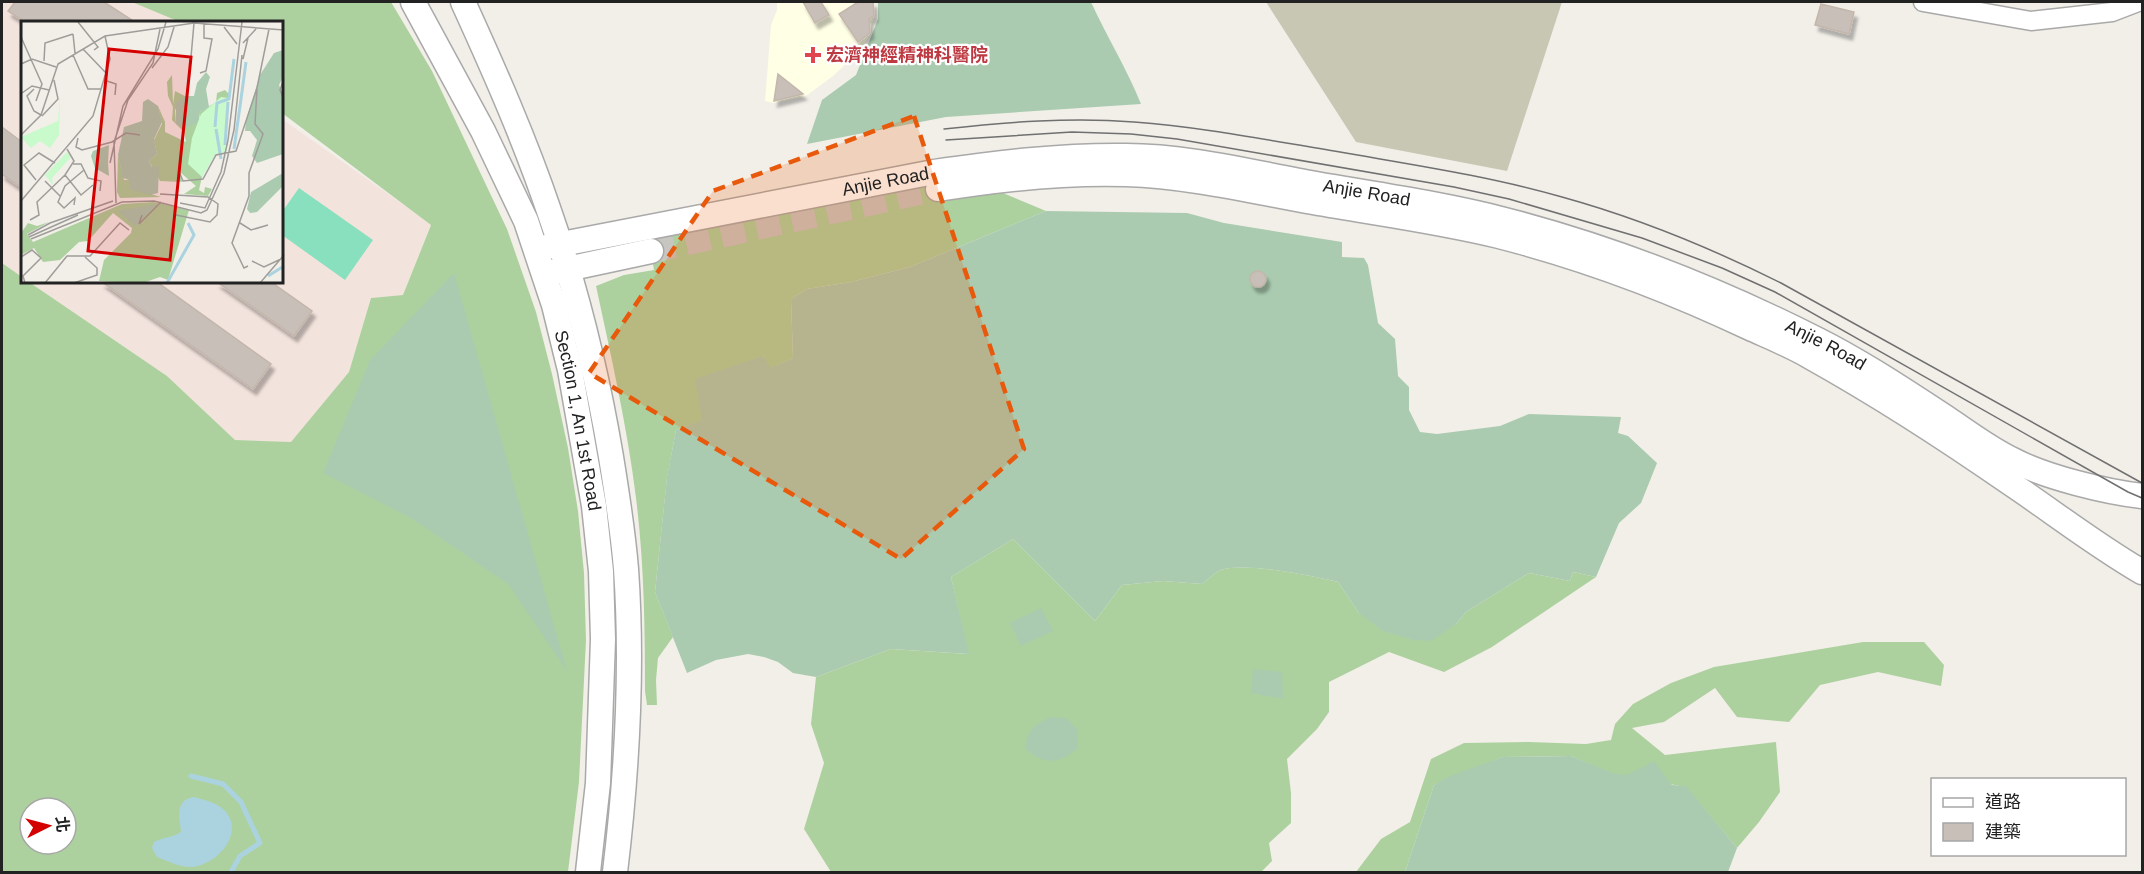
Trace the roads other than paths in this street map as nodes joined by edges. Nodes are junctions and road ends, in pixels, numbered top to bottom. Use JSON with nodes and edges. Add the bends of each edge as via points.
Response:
{"nodes":[{"id":1,"x":412,"y":2,"type":"edge"},
{"id":2,"x":463,"y":2,"type":"edge"},
{"id":3,"x":1923,"y":2,"type":"edge"},
{"id":4,"x":2138,"y":2,"type":"edge"},
{"id":5,"x":997,"y":172,"type":"junction"},
{"id":6,"x":938,"y":189,"type":"tunnel mouth"},
{"id":7,"x":560,"y":244,"type":"junction"},
{"id":8,"x":536,"y":249,"type":"junction"},
{"id":9,"x":651,"y":251,"type":"tunnel mouth"},
{"id":10,"x":556,"y":272,"type":"junction"},
{"id":11,"x":1964,"y":441,"type":"junction"},
{"id":12,"x":2142,"y":496,"type":"edge"},
{"id":13,"x":2142,"y":572,"type":"edge"},
{"id":14,"x":602,"y":691,"type":"junction"},
{"id":15,"x":628,"y":691,"type":"junction"},
{"id":16,"x":588,"y":873,"type":"edge"},
{"id":17,"x":615,"y":873,"type":"edge"}],
"edges":[{"from":1,"to":8,"type":"street","name":"Section 1, An 1st Road","via":[[501,166]]},
{"from":2,"to":7,"type":"street","name":"Section 1, An 1st Road","via":[[497,76]]},
{"from":3,"to":4,"type":"street","via":[[2031,21],[2112,12]]},
{"from":5,"to":6,"type":"street","name":"Anjie Road"},
{"from":5,"to":7,"type":"street","name":"Anjie Road","via":[[923,175]]},
{"from":5,"to":11,"type":"street","name":"Anjie Road","via":[[1072,156],[1176,160],[1514,223],[1631,259],[1714,291],[1819,340],[1900,388]]},
{"from":7,"to":8,"type":"street","name":"Anjie Road"},
{"from":7,"to":10,"type":"street","name":"Section 1, An 1st Road"},
{"from":8,"to":10,"type":"street","name":"Section 1, An 1st Road"},
{"from":9,"to":10,"type":"street"},
{"from":10,"to":14,"type":"street","name":"Section 1, An 1st Road","via":[[554,305],[570,370],[594,506],[601,571]]},
{"from":10,"to":15,"type":"street","name":"Section 1, An 1st Road","via":[[593,365],[618,502],[626,569]]},
{"from":11,"to":12,"type":"street","name":"Anjie Road","via":[[2045,473]]},
{"from":11,"to":13,"type":"street","name":"Anjie Road","via":[[2012,484]]},
{"from":14,"to":15,"type":"street"},
{"from":14,"to":16,"type":"street","name":"Section 1, An 1st Road","via":[[598,783]]},
{"from":15,"to":17,"type":"street","name":"Section 1, An 1st Road"}]}
